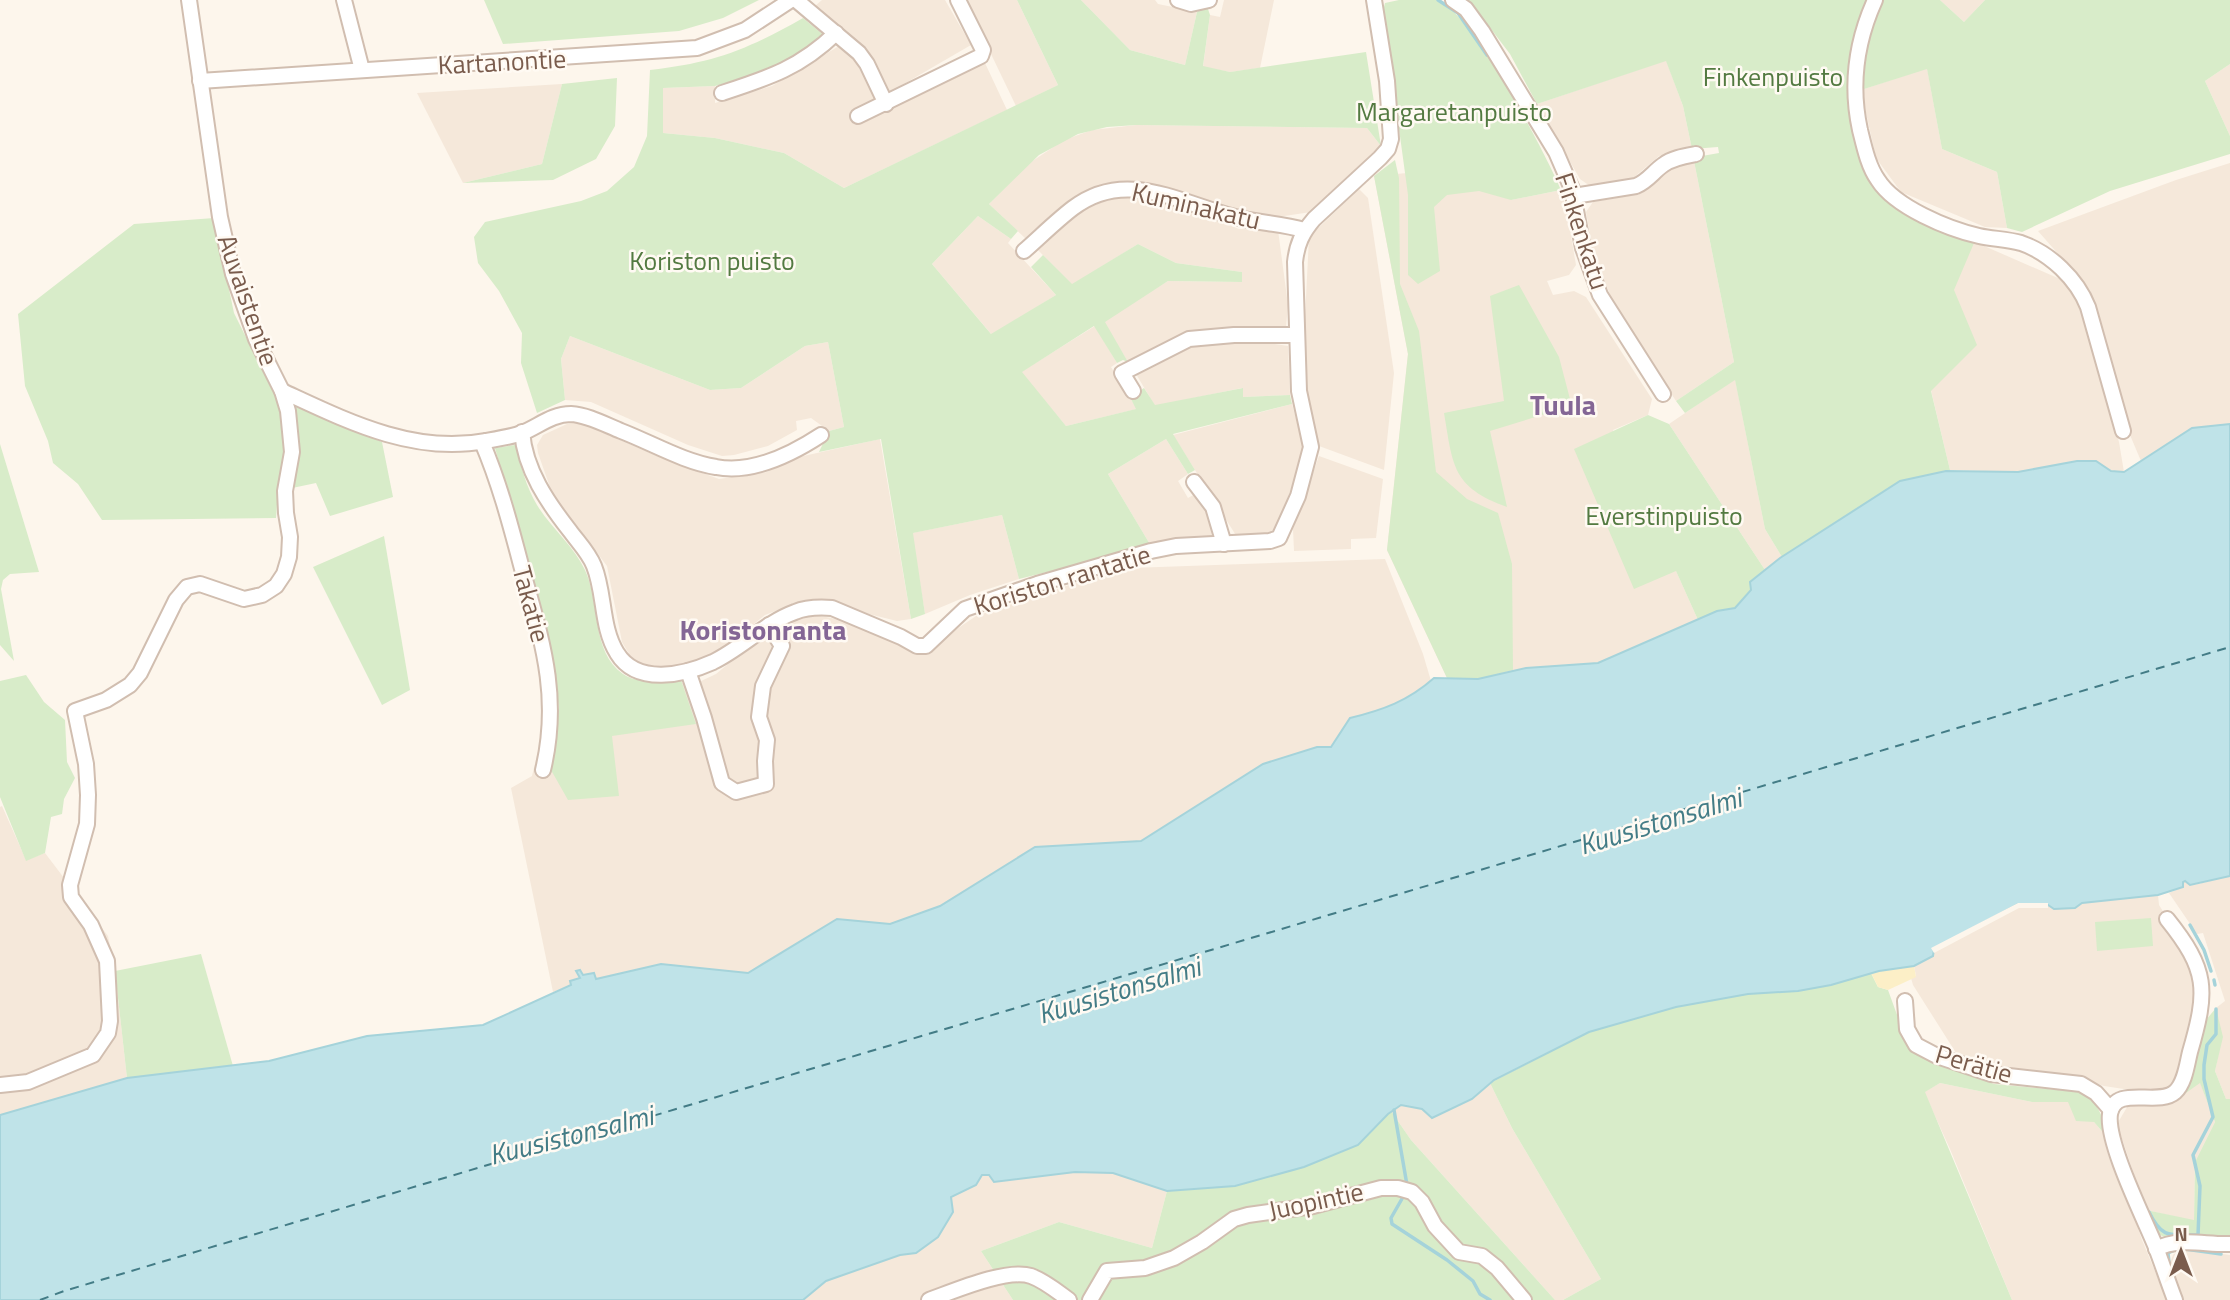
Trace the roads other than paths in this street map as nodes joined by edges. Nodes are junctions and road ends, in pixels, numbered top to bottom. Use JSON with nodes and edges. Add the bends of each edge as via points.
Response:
{"nodes":[{"id":1,"x":189,"y":0,"type":"edge"},
{"id":2,"x":344,"y":0,"type":"edge"},
{"id":3,"x":793,"y":0,"type":"edge"},
{"id":4,"x":958,"y":0,"type":"edge"},
{"id":5,"x":1178,"y":0,"type":"edge"},
{"id":6,"x":1209,"y":0,"type":"edge"},
{"id":7,"x":1374,"y":0,"type":"edge"},
{"id":8,"x":1453,"y":0,"type":"edge"},
{"id":9,"x":1875,"y":0,"type":"edge"},
{"id":10,"x":836,"y":33,"type":"junction"},
{"id":11,"x":362,"y":70,"type":"junction"},
{"id":12,"x":200,"y":81,"type":"junction"},
{"id":13,"x":722,"y":93,"type":"dead end"},
{"id":14,"x":886,"y":104,"type":"junction"},
{"id":15,"x":858,"y":116,"type":"dead end"},
{"id":16,"x":1696,"y":154,"type":"dead end"},
{"id":17,"x":1574,"y":196,"type":"junction"},
{"id":18,"x":1304,"y":230,"type":"junction"},
{"id":19,"x":1025,"y":252,"type":"dead end"},
{"id":20,"x":1297,"y":335,"type":"junction"},
{"id":21,"x":282,"y":391,"type":"junction"},
{"id":22,"x":1133,"y":391,"type":"dead end"},
{"id":23,"x":1663,"y":394,"type":"dead end"},
{"id":24,"x":2123,"y":431,"type":"dead end"},
{"id":25,"x":522,"y":432,"type":"junction"},
{"id":26,"x":821,"y":435,"type":"dead end"},
{"id":27,"x":482,"y":442,"type":"junction"},
{"id":28,"x":1194,"y":482,"type":"dead end"},
{"id":29,"x":1224,"y":544,"type":"junction"},
{"id":30,"x":769,"y":625,"type":"junction"},
{"id":31,"x":688,"y":671,"type":"junction"},
{"id":32,"x":543,"y":770,"type":"dead end"},
{"id":33,"x":2166,"y":919,"type":"dead end"},
{"id":34,"x":1905,"y":1001,"type":"dead end"},
{"id":35,"x":0,"y":1085,"type":"edge"},
{"id":36,"x":2111,"y":1110,"type":"junction"},
{"id":37,"x":2230,"y":1244,"type":"edge"},
{"id":38,"x":2156,"y":1249,"type":"junction"},
{"id":39,"x":929,"y":1300,"type":"edge"},
{"id":40,"x":1069,"y":1300,"type":"edge"},
{"id":41,"x":1090,"y":1300,"type":"edge"},
{"id":42,"x":1524,"y":1300,"type":"edge"},
{"id":43,"x":2175,"y":1300,"type":"edge"}],
"edges":[{"from":1,"to":12,"type":"street","name":"Auvaistentie"},
{"from":2,"to":11,"type":"street"},
{"from":3,"to":10,"type":"street"},
{"from":3,"to":11,"type":"street","name":"Kartanontie","via":[[745,30],[697,48]]},
{"from":4,"to":14,"type":"street","via":[[983,50],[981,56]]},
{"from":5,"to":6,"type":"street","via":[[1191,4]]},
{"from":7,"to":18,"type":"street","via":[[1387,81],[1388,149]]},
{"from":8,"to":17,"type":"street","name":"Finkenkatu","via":[[1474,19],[1544,129]]},
{"from":9,"to":24,"type":"street","via":[[1860,40],[1854,84],[1862,135],[1879,182],[1921,214],[1978,236],[2034,248],[2065,271],[2083,293]]},
{"from":10,"to":13,"type":"street","via":[[776,76]]},
{"from":10,"to":14,"type":"street","via":[[867,64]]},
{"from":11,"to":12,"type":"street","name":"Kartanontie"},
{"from":12,"to":21,"type":"street","name":"Auvaistentie","via":[[233,274],[256,339]]},
{"from":14,"to":15,"type":"street"},
{"from":16,"to":17,"type":"street","via":[[1662,165],[1636,186]]},
{"from":17,"to":23,"type":"street","name":"Finkenkatu","via":[[1583,248],[1600,295]]},
{"from":18,"to":19,"type":"street","name":"Kuminakatu","via":[[1119,188],[1093,195],[1073,208]]},
{"from":18,"to":20,"type":"street","name":"Koriston rantatie","via":[[1295,262]]},
{"from":20,"to":22,"type":"street","via":[[1189,340],[1122,373]]},
{"from":20,"to":29,"type":"street","name":"Koriston rantatie","via":[[1300,399],[1311,447],[1301,488],[1279,538]]},
{"from":21,"to":27,"type":"street","name":"Auvaistentie","via":[[390,437]]},
{"from":21,"to":35,"type":"street","via":[[291,430],[285,491],[290,537],[289,557],[276,586],[262,595],[244,598],[200,584],[187,587],[131,685],[75,711],[88,795],[87,824],[70,885],[71,897],[91,925],[107,961],[108,1033],[93,1055],[28,1082]]},
{"from":25,"to":26,"type":"street","via":[[557,416],[582,416],[707,465],[728,468],[774,459]]},
{"from":25,"to":27,"type":"street","name":"Auvaistentie"},
{"from":25,"to":31,"type":"street","name":"Koriston rantatie","via":[[545,499],[593,563],[617,653],[642,673]]},
{"from":27,"to":32,"type":"street","name":"Takatie","via":[[498,481],[549,676],[549,743]]},
{"from":28,"to":29,"type":"street","via":[[1213,507]]},
{"from":29,"to":30,"type":"street","name":"Koriston rantatie","via":[[1151,551],[1019,590],[965,609],[926,646],[832,608],[795,612]]},
{"from":30,"to":31,"type":"street","name":"Koriston rantatie","via":[[716,661]]},
{"from":30,"to":31,"type":"street","via":[[782,646],[763,686],[760,718],[767,740],[766,783],[736,792],[722,783]]},
{"from":33,"to":36,"type":"street","via":[[2186,944],[2200,975],[2203,1005],[2197,1027],[2175,1093],[2122,1098]]},
{"from":34,"to":36,"type":"street","name":"Perätie","via":[[1907,1029],[1916,1045],[1991,1074],[2081,1084]]},
{"from":36,"to":38,"type":"street","via":[[2121,1166]]},
{"from":37,"to":38,"type":"street","via":[[2167,1243]]},
{"from":38,"to":43,"type":"street"},
{"from":39,"to":40,"type":"street","via":[[1018,1273]]},
{"from":41,"to":42,"type":"street","name":"Juopintie","via":[[1107,1271],[1145,1268],[1174,1258],[1234,1219],[1398,1188],[1412,1192],[1422,1202],[1460,1252],[1482,1256]]}]}
